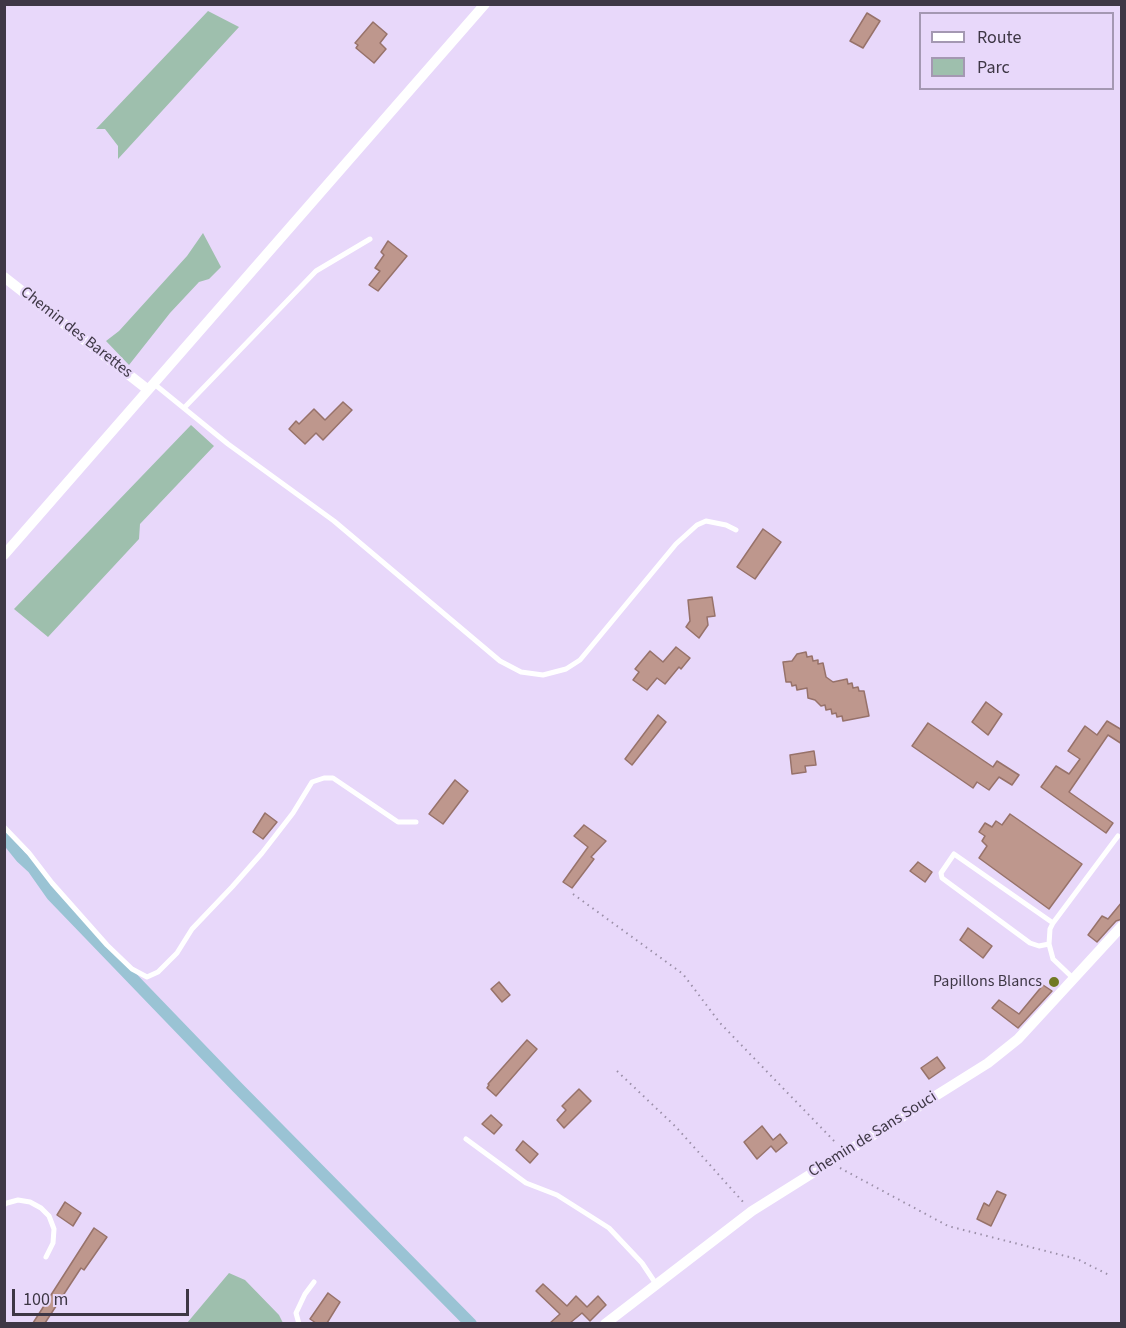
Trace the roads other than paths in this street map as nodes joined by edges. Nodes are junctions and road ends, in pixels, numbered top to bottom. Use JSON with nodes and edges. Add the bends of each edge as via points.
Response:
{"nodes":[{"id":1,"x":485,"y":4,"type":"edge"},
{"id":2,"x":370,"y":239,"type":"dead end"},
{"id":3,"x":4,"y":277,"type":"edge"},
{"id":4,"x":150,"y":386,"type":"junction"},
{"id":5,"x":184,"y":408,"type":"junction"},
{"id":6,"x":736,"y":530,"type":"dead end"},
{"id":7,"x":4,"y":555,"type":"edge"},
{"id":8,"x":416,"y":822,"type":"dead end"},
{"id":9,"x":4,"y":827,"type":"edge"},
{"id":10,"x":1118,"y":836,"type":"dead end"},
{"id":11,"x":1053,"y":923,"type":"junction"},
{"id":12,"x":1122,"y":926,"type":"edge"},
{"id":13,"x":1049,"y":944,"type":"junction"},
{"id":14,"x":1074,"y":979,"type":"junction"},
{"id":15,"x":466,"y":1139,"type":"dead end"},
{"id":16,"x":4,"y":1206,"type":"edge"},
{"id":17,"x":46,"y":1257,"type":"dead end"},
{"id":18,"x":314,"y":1282,"type":"dead end"},
{"id":19,"x":656,"y":1284,"type":"junction"},
{"id":20,"x":299,"y":1323,"type":"edge"},
{"id":21,"x":605,"y":1323,"type":"edge"}],
"edges":[{"from":1,"to":4,"type":"street"},
{"from":2,"to":5,"type":"lane","via":[[316,271]]},
{"from":3,"to":4,"type":"street","name":"Chemin des Barettes"},
{"from":4,"to":5,"type":"lane"},
{"from":4,"to":7,"type":"street"},
{"from":5,"to":6,"type":"lane","via":[[334,521],[501,662],[521,672],[543,675],[566,669],[580,660],[676,544],[697,525],[706,521]]},
{"from":8,"to":9,"type":"lane","via":[[398,822],[333,778],[312,782],[262,853],[192,928],[177,953],[147,977],[132,969],[107,945]]},
{"from":10,"to":11,"type":"lane"},
{"from":11,"to":13,"type":"lane"},
{"from":11,"to":13,"type":"lane","via":[[954,854],[940,873],[1030,943]]},
{"from":12,"to":14,"type":"street","name":"Chemin de Sans Souci"},
{"from":13,"to":14,"type":"lane","via":[[1053,959]]},
{"from":14,"to":19,"type":"street","name":"Chemin de Sans Souci","via":[[1018,1039],[988,1063],[752,1211]]},
{"from":15,"to":19,"type":"lane","via":[[526,1183],[557,1195],[609,1228]]},
{"from":16,"to":17,"type":"lane","via":[[18,1200],[30,1202],[49,1216],[54,1229],[53,1243]]},
{"from":18,"to":20,"type":"lane","via":[[296,1313]]},
{"from":19,"to":21,"type":"street","name":"Chemin de Sans Souci"}]}
